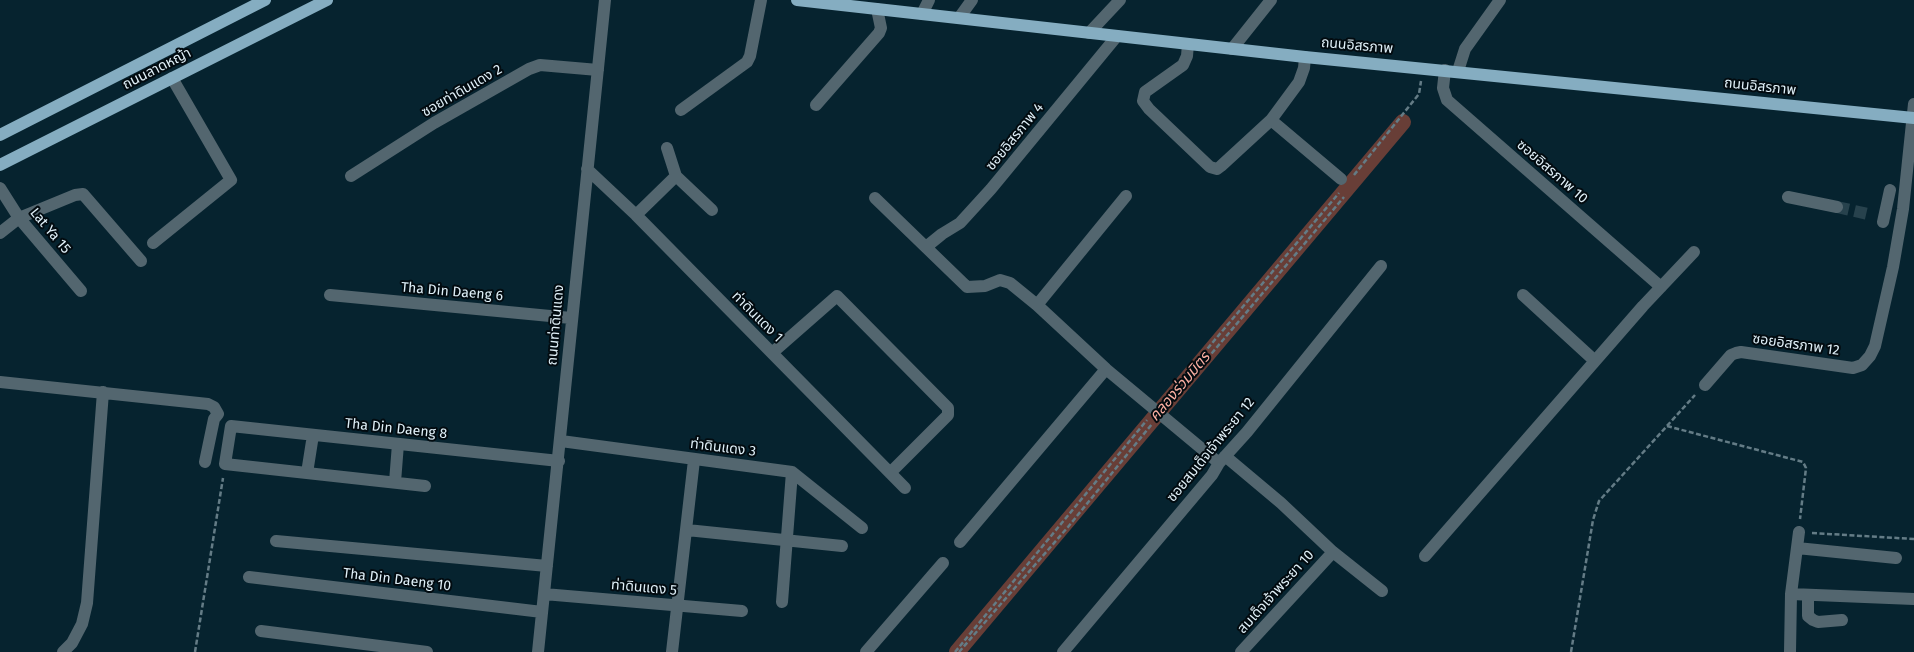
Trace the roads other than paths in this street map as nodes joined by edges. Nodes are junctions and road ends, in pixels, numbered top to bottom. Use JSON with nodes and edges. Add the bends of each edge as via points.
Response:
{"nodes":[{"id":1,"x":265,"y":0,"type":"edge"},
{"id":2,"x":327,"y":0,"type":"edge"},
{"id":3,"x":605,"y":0,"type":"edge"},
{"id":4,"x":761,"y":0,"type":"edge"},
{"id":5,"x":797,"y":0,"type":"edge"},
{"id":6,"x":929,"y":0,"type":"edge"},
{"id":7,"x":972,"y":0,"type":"edge"},
{"id":8,"x":1120,"y":0,"type":"edge"},
{"id":9,"x":1499,"y":0,"type":"edge"},
{"id":10,"x":1265,"y":2,"type":"edge"},
{"id":11,"x":877,"y":9,"type":"junction"},
{"id":12,"x":922,"y":14,"type":"junction"},
{"id":13,"x":959,"y":18,"type":"junction"},
{"id":14,"x":1089,"y":32,"type":"junction"},
{"id":15,"x":1117,"y":36,"type":"junction"},
{"id":16,"x":1188,"y":44,"type":"junction"},
{"id":17,"x":1232,"y":48,"type":"junction"},
{"id":18,"x":1305,"y":57,"type":"junction"},
{"id":19,"x":598,"y":70,"type":"junction"},
{"id":20,"x":1451,"y":70,"type":"junction"},
{"id":21,"x":172,"y":78,"type":"junction"},
{"id":22,"x":1914,"y":104,"type":"edge"},
{"id":23,"x":816,"y":105,"type":"dead end"},
{"id":24,"x":680,"y":110,"type":"dead end"},
{"id":25,"x":1913,"y":118,"type":"edge"},
{"id":26,"x":1271,"y":120,"type":"junction"},
{"id":27,"x":0,"y":135,"type":"edge"},
{"id":28,"x":668,"y":148,"type":"dead end"},
{"id":29,"x":0,"y":165,"type":"edge"},
{"id":30,"x":587,"y":169,"type":"junction"},
{"id":31,"x":351,"y":176,"type":"dead end"},
{"id":32,"x":676,"y":176,"type":"junction"},
{"id":33,"x":1345,"y":183,"type":"road end"},
{"id":34,"x":0,"y":188,"type":"edge"},
{"id":35,"x":1890,"y":190,"type":"dead end"},
{"id":36,"x":1126,"y":196,"type":"dead end"},
{"id":37,"x":1788,"y":197,"type":"dead end"},
{"id":38,"x":875,"y":198,"type":"dead end"},
{"id":39,"x":1837,"y":207,"type":"tunnel mouth"},
{"id":40,"x":1903,"y":209,"type":"junction"},
{"id":41,"x":712,"y":210,"type":"dead end"},
{"id":42,"x":636,"y":215,"type":"junction"},
{"id":43,"x":19,"y":218,"type":"junction"},
{"id":44,"x":0,"y":232,"type":"edge"},
{"id":45,"x":153,"y":243,"type":"dead end"},
{"id":46,"x":926,"y":247,"type":"junction"},
{"id":47,"x":1694,"y":252,"type":"dead end"},
{"id":48,"x":141,"y":262,"type":"dead end"},
{"id":49,"x":1382,"y":266,"type":"dead end"},
{"id":50,"x":1661,"y":287,"type":"junction"},
{"id":51,"x":81,"y":291,"type":"dead end"},
{"id":52,"x":1524,"y":295,"type":"dead end"},
{"id":53,"x":330,"y":296,"type":"dead end"},
{"id":54,"x":1037,"y":304,"type":"junction"},
{"id":55,"x":571,"y":318,"type":"junction"},
{"id":56,"x":772,"y":353,"type":"junction"},
{"id":57,"x":1595,"y":361,"type":"junction"},
{"id":58,"x":1106,"y":369,"type":"junction"},
{"id":59,"x":0,"y":382,"type":"edge"},
{"id":60,"x":1705,"y":384,"type":"road end"},
{"id":61,"x":103,"y":392,"type":"junction"},
{"id":62,"x":314,"y":435,"type":"junction"},
{"id":63,"x":561,"y":441,"type":"junction"},
{"id":64,"x":398,"y":444,"type":"junction"},
{"id":65,"x":694,"y":460,"type":"junction"},
{"id":66,"x":1222,"y":460,"type":"junction"},
{"id":67,"x":205,"y":462,"type":"dead end"},
{"id":68,"x":559,"y":462,"type":"junction"},
{"id":69,"x":307,"y":472,"type":"junction"},
{"id":70,"x":792,"y":472,"type":"junction"},
{"id":71,"x":890,"y":473,"type":"junction"},
{"id":72,"x":395,"y":482,"type":"junction"},
{"id":73,"x":425,"y":486,"type":"dead end"},
{"id":74,"x":905,"y":488,"type":"dead end"},
{"id":75,"x":862,"y":528,"type":"dead end"},
{"id":76,"x":687,"y":530,"type":"junction"},
{"id":77,"x":1799,"y":532,"type":"road end"},
{"id":78,"x":276,"y":541,"type":"dead end"},
{"id":79,"x":786,"y":541,"type":"junction"},
{"id":80,"x":960,"y":542,"type":"dead end"},
{"id":81,"x":842,"y":546,"type":"dead end"},
{"id":82,"x":1797,"y":548,"type":"junction"},
{"id":83,"x":1333,"y":552,"type":"junction"},
{"id":84,"x":1426,"y":556,"type":"dead end"},
{"id":85,"x":1896,"y":558,"type":"dead end"},
{"id":86,"x":943,"y":563,"type":"dead end"},
{"id":87,"x":547,"y":566,"type":"junction"},
{"id":88,"x":249,"y":577,"type":"dead end"},
{"id":89,"x":1382,"y":591,"type":"dead end"},
{"id":90,"x":544,"y":594,"type":"junction"},
{"id":91,"x":1791,"y":594,"type":"junction"},
{"id":92,"x":1808,"y":595,"type":"junction"},
{"id":93,"x":1914,"y":600,"type":"edge"},
{"id":94,"x":782,"y":602,"type":"dead end"},
{"id":95,"x":678,"y":606,"type":"junction"},
{"id":96,"x":742,"y":611,"type":"dead end"},
{"id":97,"x":542,"y":612,"type":"junction"},
{"id":98,"x":1842,"y":620,"type":"dead end"},
{"id":99,"x":261,"y":631,"type":"dead end"},
{"id":100,"x":63,"y":652,"type":"edge"},
{"id":101,"x":427,"y":652,"type":"edge"},
{"id":102,"x":538,"y":652,"type":"edge"},
{"id":103,"x":672,"y":652,"type":"edge"},
{"id":104,"x":866,"y":652,"type":"edge"},
{"id":105,"x":1063,"y":652,"type":"edge"},
{"id":106,"x":1241,"y":652,"type":"edge"},
{"id":107,"x":1790,"y":652,"type":"edge"}],
"edges":[{"from":1,"to":27,"type":"main road","name":"ถนนลาดหญ้า"},
{"from":2,"to":21,"type":"main road","name":"ถนนลาดหญ้า"},
{"from":3,"to":19,"type":"street","name":"ถนนท่าดินแดง"},
{"from":4,"to":24,"type":"street","via":[[747,62]]},
{"from":5,"to":11,"type":"main road","name":"ถนนอิสรภาพ"},
{"from":6,"to":12,"type":"street"},
{"from":7,"to":13,"type":"street"},
{"from":8,"to":14,"type":"street"},
{"from":9,"to":20,"type":"street"},
{"from":10,"to":17,"type":"street"},
{"from":11,"to":12,"type":"main road","name":"ถนนอิสรภาพ"},
{"from":11,"to":23,"type":"street","via":[[882,28],[879,33]]},
{"from":12,"to":13,"type":"main road","name":"ถนนอิสรภาพ"},
{"from":13,"to":14,"type":"main road","name":"ถนนอิสรภาพ"},
{"from":14,"to":15,"type":"main road","name":"ถนนอิสรภาพ"},
{"from":15,"to":16,"type":"main road","name":"ถนนอิสรภาพ"},
{"from":15,"to":46,"type":"street","name":"ซอยอิสรภาพ 4","via":[[992,189],[960,223]]},
{"from":16,"to":17,"type":"main road","name":"ถนนอิสรภาพ"},
{"from":16,"to":26,"type":"street","via":[[1188,56],[1183,65],[1145,92],[1144,101],[1210,167],[1221,166]]},
{"from":17,"to":18,"type":"main road","name":"ถนนอิสรภาพ"},
{"from":18,"to":20,"type":"main road","name":"ถนนอิสรภาพ"},
{"from":18,"to":26,"type":"street","via":[[1299,82]]},
{"from":19,"to":30,"type":"street","name":"ถนนท่าดินแดง"},
{"from":19,"to":31,"type":"street","name":"ซอยท่าดินแดง 2","via":[[540,65],[529,68]]},
{"from":20,"to":25,"type":"main road","name":"ถนนอิสรภาพ"},
{"from":20,"to":50,"type":"street","name":"ซอยอิสรภาพ 10","via":[[1443,88],[1448,100]]},
{"from":21,"to":29,"type":"main road","name":"ถนนลาดหญ้า"},
{"from":21,"to":45,"type":"street","via":[[231,180]]},
{"from":22,"to":25,"type":"street","name":"ซอยอิสรภาพ 12"},
{"from":25,"to":40,"type":"street","name":"ซอยอิสรภาพ 12"},
{"from":26,"to":33,"type":"street"},
{"from":28,"to":32,"type":"street"},
{"from":30,"to":42,"type":"street","name":"ท่าดินแดง 1"},
{"from":30,"to":55,"type":"street","name":"ถนนท่าดินแดง"},
{"from":32,"to":41,"type":"street"},
{"from":32,"to":42,"type":"street"},
{"from":34,"to":43,"type":"street","name":"Lat Ya 15"},
{"from":35,"to":40,"type":"street","via":[[1882,215]]},
{"from":36,"to":54,"type":"street"},
{"from":37,"to":39,"type":"street"},
{"from":38,"to":46,"type":"street"},
{"from":40,"to":60,"type":"street","name":"ซอยอิสรภาพ 12","via":[[1875,346],[1862,365],[1853,368],[1736,353]]},
{"from":42,"to":56,"type":"street","name":"ท่าดินแดง 1"},
{"from":43,"to":44,"type":"street"},
{"from":43,"to":48,"type":"street","via":[[83,194]]},
{"from":43,"to":51,"type":"street","name":"Lat Ya 15"},
{"from":46,"to":54,"type":"street","via":[[967,287],[1005,281]]},
{"from":47,"to":50,"type":"street"},
{"from":49,"to":66,"type":"street","name":"ซอยสมเด็จเจ้าพระยา 12"},
{"from":50,"to":57,"type":"street"},
{"from":52,"to":57,"type":"street"},
{"from":53,"to":55,"type":"street","name":"Tha Din Daeng 6"},
{"from":54,"to":58,"type":"street"},
{"from":55,"to":63,"type":"street","name":"ถนนท่าดินแดง"},
{"from":56,"to":71,"type":"street","name":"ท่าดินแดง 1"},
{"from":56,"to":71,"type":"street","via":[[837,296],[948,408],[948,415]]},
{"from":57,"to":84,"type":"street"},
{"from":58,"to":66,"type":"street"},
{"from":58,"to":80,"type":"street"},
{"from":59,"to":61,"type":"street"},
{"from":61,"to":67,"type":"street","via":[[214,407],[218,414],[214,419]]},
{"from":61,"to":100,"type":"street","via":[[87,603],[82,624],[72,644]]},
{"from":62,"to":64,"type":"street","name":"Tha Din Daeng 8"},
{"from":62,"to":69,"type":"street"},
{"from":62,"to":69,"type":"street","name":"Tha Din Daeng 8","via":[[231,426],[225,464]]},
{"from":63,"to":65,"type":"street","name":"ท่าดินแดง 3"},
{"from":63,"to":68,"type":"street","name":"ถนนท่าดินแดง"},
{"from":64,"to":68,"type":"street","name":"Tha Din Daeng 8"},
{"from":64,"to":72,"type":"street"},
{"from":65,"to":70,"type":"street","name":"ท่าดินแดง 3"},
{"from":65,"to":76,"type":"street"},
{"from":66,"to":83,"type":"street","via":[[1281,503]]},
{"from":66,"to":105,"type":"street","name":"ซอยสมเด็จเจ้าพระยา 12"},
{"from":68,"to":87,"type":"street","name":"ถนนท่าดินแดง"},
{"from":69,"to":72,"type":"street"},
{"from":70,"to":75,"type":"street"},
{"from":70,"to":79,"type":"street"},
{"from":71,"to":74,"type":"street","name":"ท่าดินแดง 1"},
{"from":72,"to":73,"type":"street"},
{"from":76,"to":79,"type":"street"},
{"from":76,"to":95,"type":"street"},
{"from":77,"to":82,"type":"street"},
{"from":78,"to":87,"type":"street"},
{"from":79,"to":81,"type":"street"},
{"from":79,"to":94,"type":"street"},
{"from":82,"to":85,"type":"street"},
{"from":82,"to":91,"type":"street"},
{"from":83,"to":89,"type":"street"},
{"from":83,"to":106,"type":"street","name":"สมเด็จเจ้าพระยา 10"},
{"from":86,"to":104,"type":"street"},
{"from":87,"to":90,"type":"street","name":"ถนนท่าดินแดง"},
{"from":88,"to":97,"type":"street","name":"Tha Din Daeng 10"},
{"from":90,"to":95,"type":"street","name":"ท่าดินแดง 5"},
{"from":90,"to":97,"type":"street","name":"ถนนท่าดินแดง"},
{"from":91,"to":92,"type":"street"},
{"from":91,"to":107,"type":"street"},
{"from":92,"to":93,"type":"street"},
{"from":92,"to":98,"type":"street","via":[[1808,616],[1813,620]]},
{"from":95,"to":96,"type":"street","name":"ท่าดินแดง 5"},
{"from":95,"to":103,"type":"street"},
{"from":97,"to":102,"type":"street","name":"ถนนท่าดินแดง"},
{"from":99,"to":101,"type":"street"}]}
